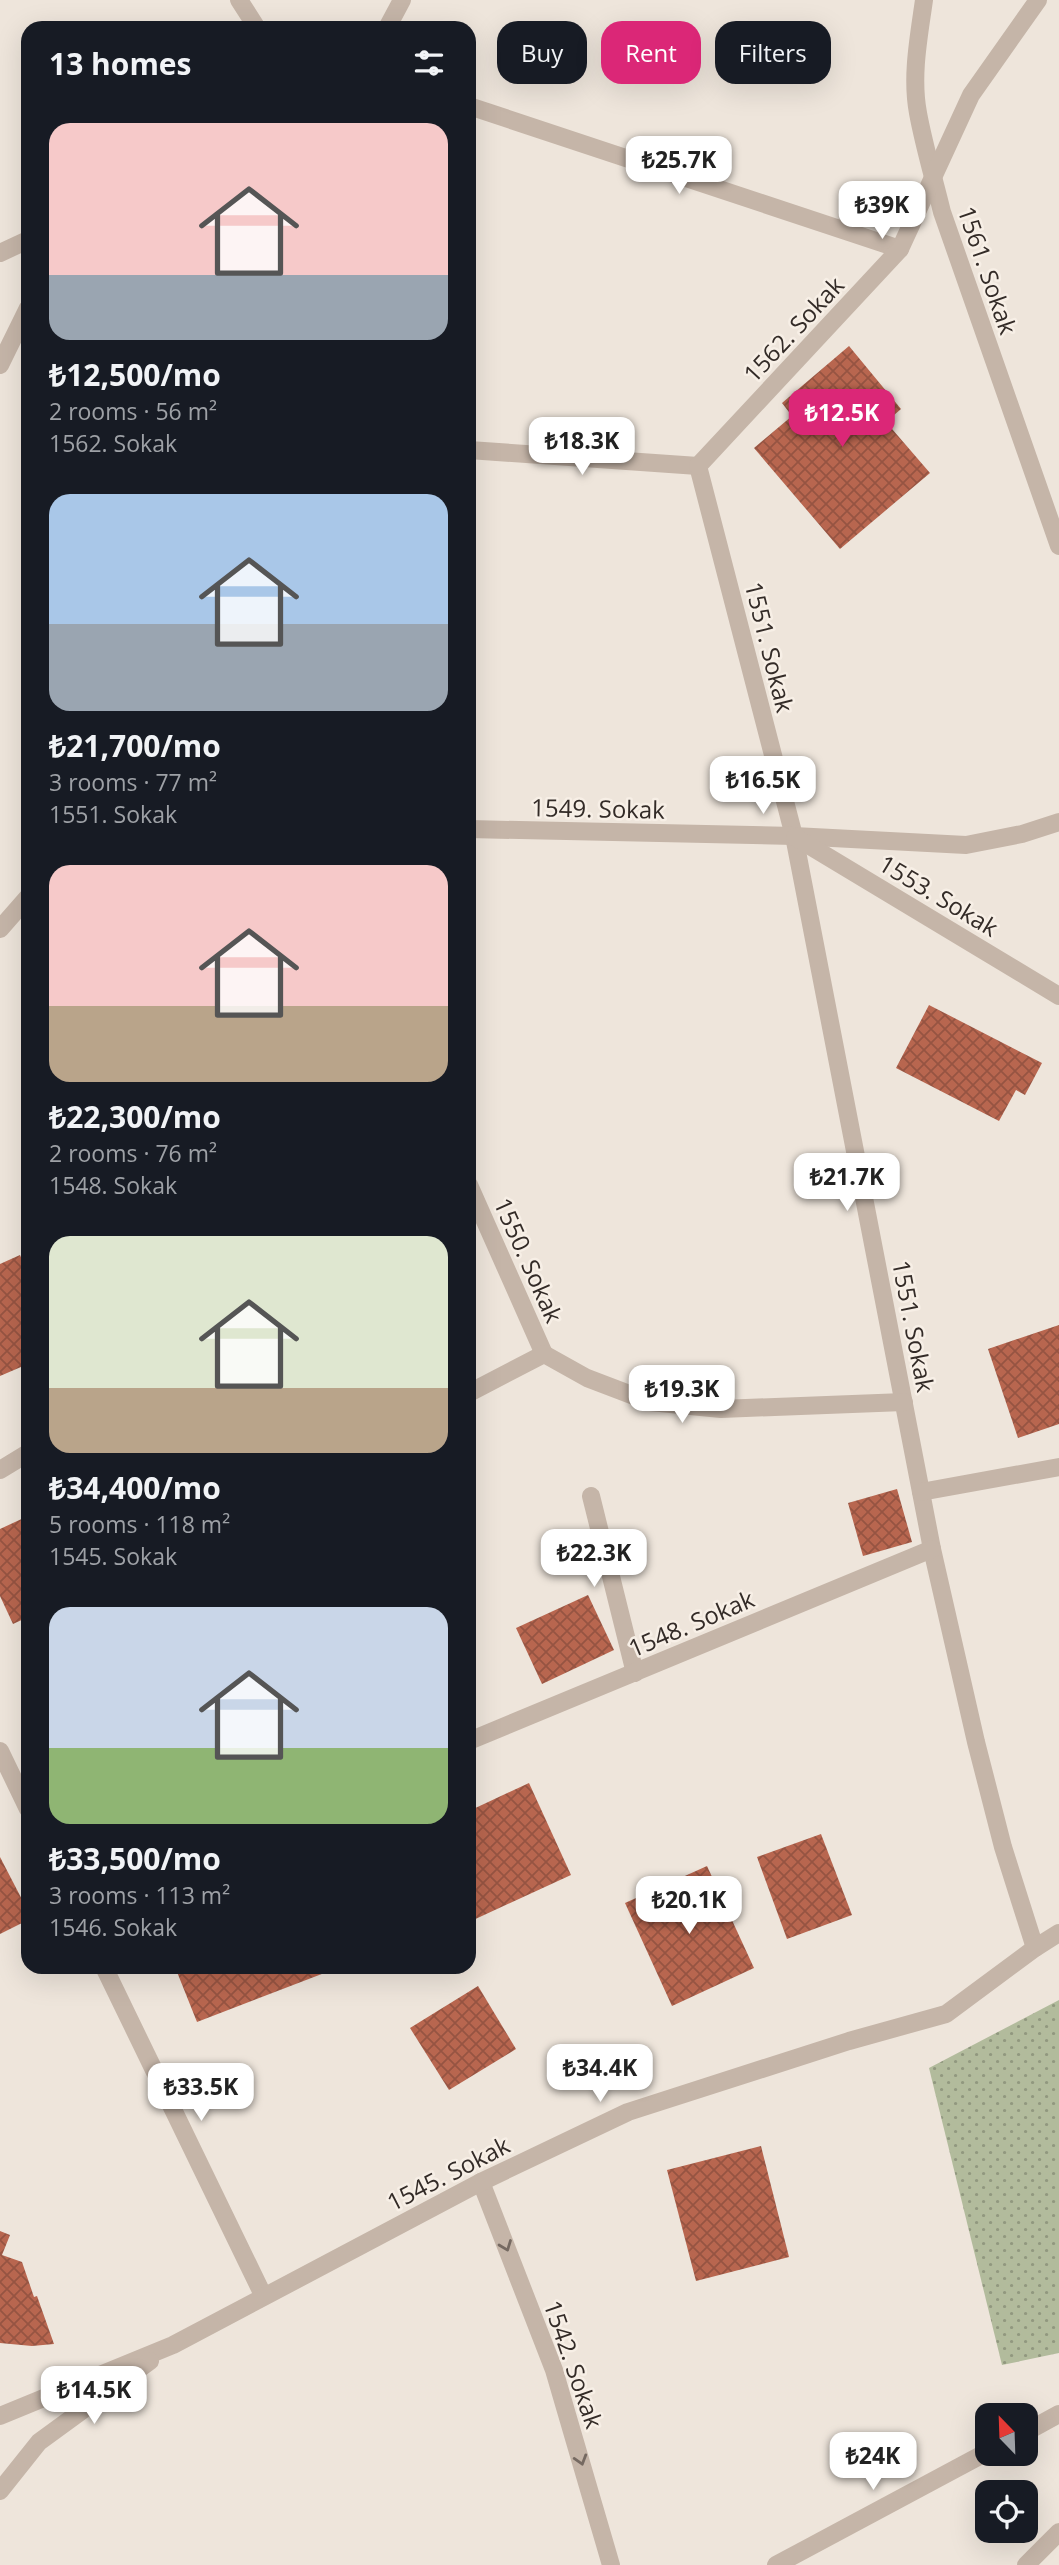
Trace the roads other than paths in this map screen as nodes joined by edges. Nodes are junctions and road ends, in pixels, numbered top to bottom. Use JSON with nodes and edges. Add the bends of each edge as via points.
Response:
{"nodes":[{"id":1,"x":239,"y":0,"type":"edge"},
{"id":2,"x":402,"y":0,"type":"edge"},
{"id":3,"x":924,"y":0,"type":"edge"},
{"id":4,"x":1038,"y":0,"type":"edge"},
{"id":5,"x":252,"y":21,"type":"edge"},
{"id":6,"x":391,"y":21,"type":"edge"},
{"id":7,"x":476,"y":108,"type":"edge"},
{"id":8,"x":934,"y":177,"type":"junction"},
{"id":9,"x":21,"y":243,"type":"edge"},
{"id":10,"x":900,"y":249,"type":"junction"},
{"id":11,"x":0,"y":253,"type":"edge"},
{"id":12,"x":21,"y":322,"type":"edge"},
{"id":13,"x":0,"y":365,"type":"edge"},
{"id":14,"x":476,"y":450,"type":"edge"},
{"id":15,"x":698,"y":466,"type":"junction"},
{"id":16,"x":1059,"y":546,"type":"edge"},
{"id":17,"x":1059,"y":822,"type":"edge"},
{"id":18,"x":476,"y":830,"type":"edge"},
{"id":19,"x":794,"y":836,"type":"junction"},
{"id":20,"x":21,"y":905,"type":"edge"},
{"id":21,"x":0,"y":929,"type":"edge"},
{"id":22,"x":1059,"y":996,"type":"edge"},
{"id":23,"x":476,"y":1201,"type":"edge"},
{"id":24,"x":544,"y":1354,"type":"junction"},
{"id":25,"x":476,"y":1389,"type":"edge"},
{"id":26,"x":904,"y":1402,"type":"junction"},
{"id":27,"x":21,"y":1457,"type":"edge"},
{"id":28,"x":1059,"y":1467,"type":"edge"},
{"id":29,"x":0,"y":1470,"type":"edge"},
{"id":30,"x":921,"y":1492,"type":"junction"},
{"id":31,"x":591,"y":1496,"type":"dead end"},
{"id":32,"x":932,"y":1549,"type":"junction"},
{"id":33,"x":635,"y":1672,"type":"junction"},
{"id":34,"x":476,"y":1738,"type":"edge"},
{"id":35,"x":0,"y":1751,"type":"edge"},
{"id":36,"x":21,"y":1794,"type":"edge"},
{"id":37,"x":1059,"y":1933,"type":"edge"},
{"id":38,"x":1035,"y":1948,"type":"junction"},
{"id":39,"x":107,"y":1974,"type":"edge"},
{"id":40,"x":481,"y":2182,"type":"junction"},
{"id":41,"x":263,"y":2295,"type":"junction"},
{"id":42,"x":173,"y":2345,"type":"junction"},
{"id":43,"x":1059,"y":2414,"type":"edge"},
{"id":44,"x":0,"y":2416,"type":"edge"},
{"id":45,"x":1038,"y":2425,"type":"edge"},
{"id":46,"x":975,"y":2458,"type":"edge"},
{"id":47,"x":0,"y":2491,"type":"edge"},
{"id":48,"x":1059,"y":2532,"type":"edge"},
{"id":49,"x":611,"y":2565,"type":"edge"},
{"id":50,"x":776,"y":2565,"type":"edge"},
{"id":51,"x":1026,"y":2565,"type":"edge"}],
"edges":[{"from":1,"to":5,"type":"street"},
{"from":2,"to":6,"type":"street"},
{"from":3,"to":8,"type":"street","name":"1561. Sokak","via":[[918,43],[918,111]]},
{"from":4,"to":8,"type":"street","name":"1562. Sokak","via":[[971,95]]},
{"from":7,"to":10,"type":"street"},
{"from":8,"to":10,"type":"street","name":"1562. Sokak"},
{"from":8,"to":16,"type":"street","name":"1561. Sokak"},
{"from":9,"to":11,"type":"street"},
{"from":10,"to":15,"type":"street","name":"1562. Sokak"},
{"from":12,"to":13,"type":"street"},
{"from":14,"to":15,"type":"street"},
{"from":15,"to":19,"type":"street","name":"1551. Sokak"},
{"from":17,"to":19,"type":"street","name":"1549. Sokak","via":[[966,845]]},
{"from":18,"to":19,"type":"street","name":"1549. Sokak"},
{"from":19,"to":22,"type":"street","name":"1553. Sokak"},
{"from":19,"to":26,"type":"street","name":"1551. Sokak"},
{"from":20,"to":21,"type":"street"},
{"from":23,"to":24,"type":"street","name":"1550. Sokak"},
{"from":24,"to":25,"type":"street"},
{"from":24,"to":26,"type":"street","via":[[587,1378],[650,1402],[721,1409]]},
{"from":26,"to":30,"type":"street","name":"1551. Sokak"},
{"from":27,"to":29,"type":"street"},
{"from":28,"to":30,"type":"street"},
{"from":30,"to":32,"type":"street","name":"1551. Sokak"},
{"from":31,"to":33,"type":"street"},
{"from":32,"to":33,"type":"street","name":"1548. Sokak"},
{"from":32,"to":38,"type":"street","name":"1551. Sokak","via":[[979,1755]]},
{"from":33,"to":34,"type":"street","name":"1548. Sokak"},
{"from":35,"to":36,"type":"street"},
{"from":37,"to":38,"type":"street","name":"1545. Sokak"},
{"from":38,"to":40,"type":"street","name":"1545. Sokak","via":[[946,2014],[628,2112]]},
{"from":39,"to":41,"type":"street"},
{"from":40,"to":41,"type":"street","name":"1545. Sokak"},
{"from":40,"to":49,"type":"street","name":"1542. Sokak","one_way":true,"via":[[554,2370]]},
{"from":41,"to":42,"type":"street","name":"1545. Sokak"},
{"from":42,"to":44,"type":"street"},
{"from":42,"to":47,"type":"street","via":[[39,2442]]},
{"from":43,"to":45,"type":"street"},
{"from":46,"to":50,"type":"street"},
{"from":48,"to":51,"type":"street"}]}
